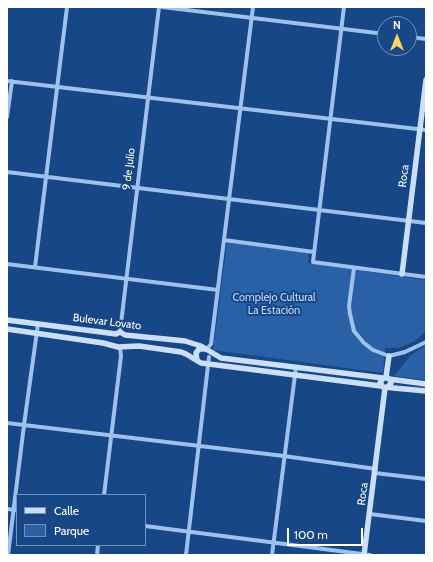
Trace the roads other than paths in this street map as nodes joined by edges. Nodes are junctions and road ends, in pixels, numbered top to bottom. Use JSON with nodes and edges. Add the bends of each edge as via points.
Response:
{"nodes":[{"id":1,"x":66,"y":7,"type":"edge"},
{"id":2,"x":158,"y":7,"type":"edge"},
{"id":3,"x":162,"y":7,"type":"edge"},
{"id":4,"x":253,"y":7,"type":"edge"},
{"id":5,"x":344,"y":7,"type":"edge"},
{"id":6,"x":251,"y":18,"type":"junction"},
{"id":7,"x":341,"y":29,"type":"junction"},
{"id":8,"x":377,"y":33,"type":"edge"},
{"id":9,"x":426,"y":80,"type":"edge"},
{"id":10,"x":9,"y":81,"type":"edge"},
{"id":11,"x":57,"y":86,"type":"junction"},
{"id":12,"x":148,"y":98,"type":"junction"},
{"id":13,"x":240,"y":108,"type":"junction"},
{"id":14,"x":7,"y":117,"type":"edge"},
{"id":15,"x":330,"y":119,"type":"junction"},
{"id":16,"x":423,"y":130,"type":"edge"},
{"id":17,"x":7,"y":172,"type":"edge"},
{"id":18,"x":46,"y":177,"type":"junction"},
{"id":19,"x":137,"y":188,"type":"junction"},
{"id":20,"x":229,"y":199,"type":"junction"},
{"id":21,"x":319,"y":211,"type":"junction"},
{"id":22,"x":409,"y":221,"type":"junction"},
{"id":23,"x":426,"y":223,"type":"edge"},
{"id":24,"x":224,"y":240,"type":"junction"},
{"id":25,"x":314,"y":252,"type":"junction"},
{"id":26,"x":7,"y":264,"type":"edge"},
{"id":27,"x":35,"y":268,"type":"junction"},
{"id":28,"x":354,"y":268,"type":"junction"},
{"id":29,"x":402,"y":274,"type":"junction"},
{"id":30,"x":426,"y":277,"type":"edge"},
{"id":31,"x":126,"y":279,"type":"junction"},
{"id":32,"x":218,"y":290,"type":"junction"},
{"id":33,"x":7,"y":320,"type":"edge"},
{"id":34,"x":38,"y":324,"type":"junction"},
{"id":35,"x":7,"y":329,"type":"edge"},
{"id":36,"x":36,"y":333,"type":"junction"},
{"id":37,"x":121,"y":334,"type":"junction"},
{"id":38,"x":426,"y":342,"type":"edge"},
{"id":39,"x":120,"y":347,"type":"junction"},
{"id":40,"x":206,"y":350,"type":"junction"},
{"id":41,"x":389,"y":356,"type":"junction"},
{"id":42,"x":197,"y":360,"type":"junction"},
{"id":43,"x":210,"y":360,"type":"junction"},
{"id":44,"x":296,"y":367,"type":"junction"},
{"id":45,"x":295,"y":374,"type":"junction"},
{"id":46,"x":386,"y":378,"type":"junction"},
{"id":47,"x":426,"y":384,"type":"edge"},
{"id":48,"x":385,"y":387,"type":"junction"},
{"id":49,"x":426,"y":391,"type":"edge"},
{"id":50,"x":7,"y":423,"type":"edge"},
{"id":51,"x":24,"y":425,"type":"junction"},
{"id":52,"x":111,"y":436,"type":"junction"},
{"id":53,"x":199,"y":446,"type":"junction"},
{"id":54,"x":284,"y":456,"type":"junction"},
{"id":55,"x":376,"y":471,"type":"junction"},
{"id":56,"x":426,"y":479,"type":"edge"},
{"id":57,"x":17,"y":494,"type":"edge"},
{"id":58,"x":104,"y":494,"type":"edge"},
{"id":59,"x":7,"y":509,"type":"edge"},
{"id":60,"x":15,"y":510,"type":"edge"},
{"id":61,"x":370,"y":514,"type":"junction"},
{"id":62,"x":426,"y":521,"type":"edge"},
{"id":63,"x":146,"y":526,"type":"edge"},
{"id":64,"x":189,"y":532,"type":"junction"},
{"id":65,"x":273,"y":542,"type":"junction"},
{"id":66,"x":8,"y":555,"type":"edge"},
{"id":67,"x":186,"y":555,"type":"edge"},
{"id":68,"x":272,"y":555,"type":"edge"},
{"id":69,"x":366,"y":555,"type":"edge"}],
"edges":[{"from":1,"to":11,"type":"street"},
{"from":2,"to":12,"type":"street","name":"9 de Julio"},
{"from":3,"to":6,"type":"street"},
{"from":4,"to":6,"type":"street"},
{"from":5,"to":7,"type":"street"},
{"from":6,"to":7,"type":"street"},
{"from":6,"to":13,"type":"street"},
{"from":7,"to":8,"type":"street"},
{"from":7,"to":15,"type":"street"},
{"from":9,"to":16,"type":"main road","name":"Roca"},
{"from":10,"to":11,"type":"street"},
{"from":10,"to":14,"type":"street"},
{"from":11,"to":12,"type":"street"},
{"from":11,"to":18,"type":"street"},
{"from":12,"to":13,"type":"street"},
{"from":12,"to":19,"type":"street","name":"9 de Julio"},
{"from":13,"to":15,"type":"street"},
{"from":13,"to":20,"type":"street"},
{"from":15,"to":16,"type":"street"},
{"from":15,"to":21,"type":"street"},
{"from":16,"to":22,"type":"main road","name":"Roca"},
{"from":17,"to":18,"type":"street"},
{"from":18,"to":19,"type":"street"},
{"from":18,"to":27,"type":"street"},
{"from":19,"to":20,"type":"street"},
{"from":19,"to":31,"type":"street","name":"9 de Julio"},
{"from":20,"to":21,"type":"street"},
{"from":20,"to":24,"type":"street"},
{"from":21,"to":22,"type":"street"},
{"from":21,"to":25,"type":"street"},
{"from":22,"to":23,"type":"street"},
{"from":22,"to":29,"type":"main road","name":"Roca"},
{"from":24,"to":25,"type":"street"},
{"from":24,"to":32,"type":"street"},
{"from":25,"to":28,"type":"street","via":[[313,262]]},
{"from":26,"to":27,"type":"street"},
{"from":27,"to":31,"type":"street"},
{"from":28,"to":29,"type":"street"},
{"from":28,"to":41,"type":"street","via":[[349,306],[354,331],[373,350]]},
{"from":29,"to":30,"type":"street"},
{"from":31,"to":32,"type":"street"},
{"from":31,"to":37,"type":"street","name":"9 de Julio"},
{"from":32,"to":40,"type":"street","via":[[211,344]]},
{"from":33,"to":34,"type":"main road","name":"Bulevar Lovato"},
{"from":34,"to":36,"type":"street"},
{"from":34,"to":37,"type":"main road","name":"Bulevar Lovato"},
{"from":35,"to":36,"type":"main road","name":"Bulevar Lovato"},
{"from":36,"to":39,"type":"main road","name":"Bulevar Lovato"},
{"from":36,"to":51,"type":"street"},
{"from":37,"to":39,"type":"main road","name":"9 de Julio","via":[[127,341]]},
{"from":37,"to":39,"type":"main road","name":"9 de Julio","via":[[113,340]]},
{"from":37,"to":40,"type":"main road","name":"Bulevar Lovato","via":[[185,341]]},
{"from":38,"to":41,"type":"street"},
{"from":39,"to":42,"type":"main road","name":"Bulevar Lovato","via":[[138,346],[181,352]]},
{"from":39,"to":52,"type":"street","via":[[122,356]]},
{"from":40,"to":42,"type":"main road","via":[[199,349],[196,353]]},
{"from":40,"to":43,"type":"main road"},
{"from":40,"to":44,"type":"main road","name":"Bulevar Lovato","via":[[221,358]]},
{"from":41,"to":46,"type":"main road","name":"Roca"},
{"from":42,"to":43,"type":"main road","via":[[203,363]]},
{"from":43,"to":45,"type":"main road"},
{"from":43,"to":53,"type":"street"},
{"from":44,"to":45,"type":"street"},
{"from":44,"to":46,"type":"main road","name":"Bulevar Lovato"},
{"from":45,"to":48,"type":"main road"},
{"from":45,"to":54,"type":"street"},
{"from":46,"to":47,"type":"main road","name":"Bulevar Lovato"},
{"from":46,"to":48,"type":"main road","name":"Roca","via":[[380,383]]},
{"from":46,"to":48,"type":"main road","name":"Roca","via":[[391,383]]},
{"from":48,"to":49,"type":"main road"},
{"from":48,"to":55,"type":"main road","name":"Roca"},
{"from":50,"to":51,"type":"street"},
{"from":51,"to":52,"type":"street"},
{"from":51,"to":57,"type":"street"},
{"from":52,"to":53,"type":"street"},
{"from":52,"to":58,"type":"street"},
{"from":53,"to":54,"type":"street"},
{"from":53,"to":64,"type":"street"},
{"from":54,"to":55,"type":"street"},
{"from":54,"to":65,"type":"street"},
{"from":55,"to":56,"type":"street"},
{"from":55,"to":61,"type":"main road","name":"Roca"},
{"from":59,"to":60,"type":"street"},
{"from":60,"to":66,"type":"street"},
{"from":61,"to":62,"type":"street"},
{"from":61,"to":69,"type":"main road","name":"Roca"},
{"from":63,"to":64,"type":"street"},
{"from":64,"to":65,"type":"street"},
{"from":64,"to":67,"type":"street"},
{"from":65,"to":68,"type":"street"},
{"from":65,"to":69,"type":"street"}]}
